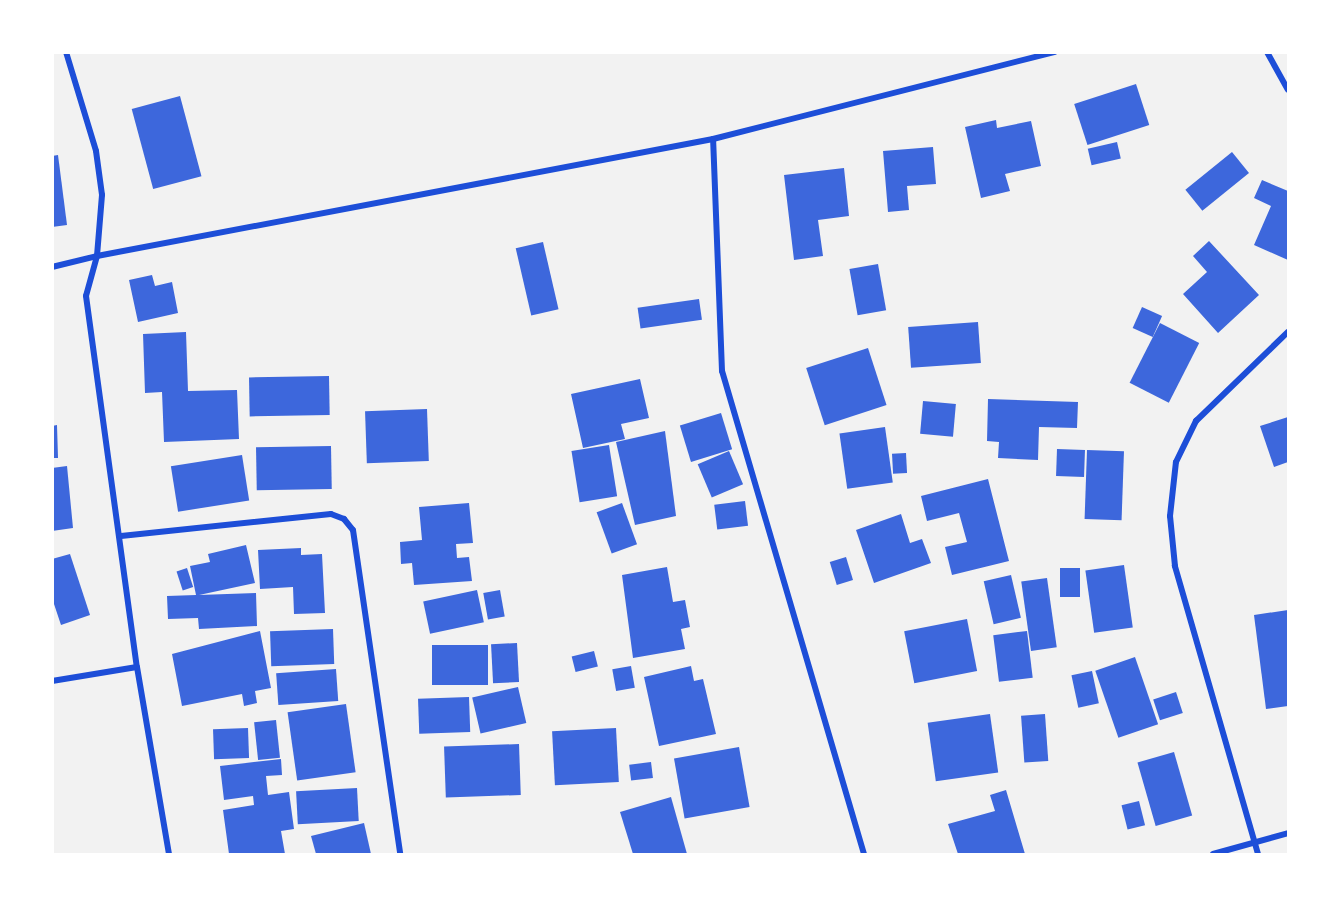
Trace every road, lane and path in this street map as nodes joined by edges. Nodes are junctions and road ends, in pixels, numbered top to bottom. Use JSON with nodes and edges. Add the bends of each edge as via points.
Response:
{"nodes":[{"id":1,"x":66,"y":52,"type":"edge"},
{"id":2,"x":1055,"y":52,"type":"edge"},
{"id":3,"x":1267,"y":52,"type":"edge"},
{"id":4,"x":1288,"y":90,"type":"edge"},
{"id":5,"x":714,"y":139,"type":"junction"},
{"id":6,"x":97,"y":256,"type":"junction"},
{"id":7,"x":52,"y":267,"type":"edge"},
{"id":8,"x":1288,"y":332,"type":"edge"},
{"id":9,"x":121,"y":536,"type":"junction"},
{"id":10,"x":137,"y":667,"type":"junction"},
{"id":11,"x":52,"y":681,"type":"edge"},
{"id":12,"x":1288,"y":833,"type":"edge"},
{"id":13,"x":1255,"y":843,"type":"junction"},
{"id":14,"x":169,"y":855,"type":"edge"},
{"id":15,"x":400,"y":855,"type":"edge"},
{"id":16,"x":864,"y":855,"type":"edge"},
{"id":17,"x":1213,"y":855,"type":"edge"},
{"id":18,"x":1258,"y":855,"type":"edge"}],
"edges":[{"from":1,"to":6,"type":"street","via":[[96,151],[102,195]]},
{"from":2,"to":5,"type":"street"},
{"from":3,"to":4,"type":"street"},
{"from":5,"to":6,"type":"street"},
{"from":5,"to":16,"type":"street","via":[[722,371]]},
{"from":6,"to":7,"type":"street"},
{"from":6,"to":9,"type":"street","via":[[86,296]]},
{"from":8,"to":13,"type":"street","via":[[1196,421],[1176,462],[1170,516],[1175,566]]},
{"from":9,"to":10,"type":"street"},
{"from":9,"to":15,"type":"street","via":[[331,514],[344,519],[353,530]]},
{"from":10,"to":11,"type":"street"},
{"from":10,"to":14,"type":"street"},
{"from":12,"to":13,"type":"street"},
{"from":13,"to":17,"type":"street"},
{"from":13,"to":18,"type":"street"}]}
